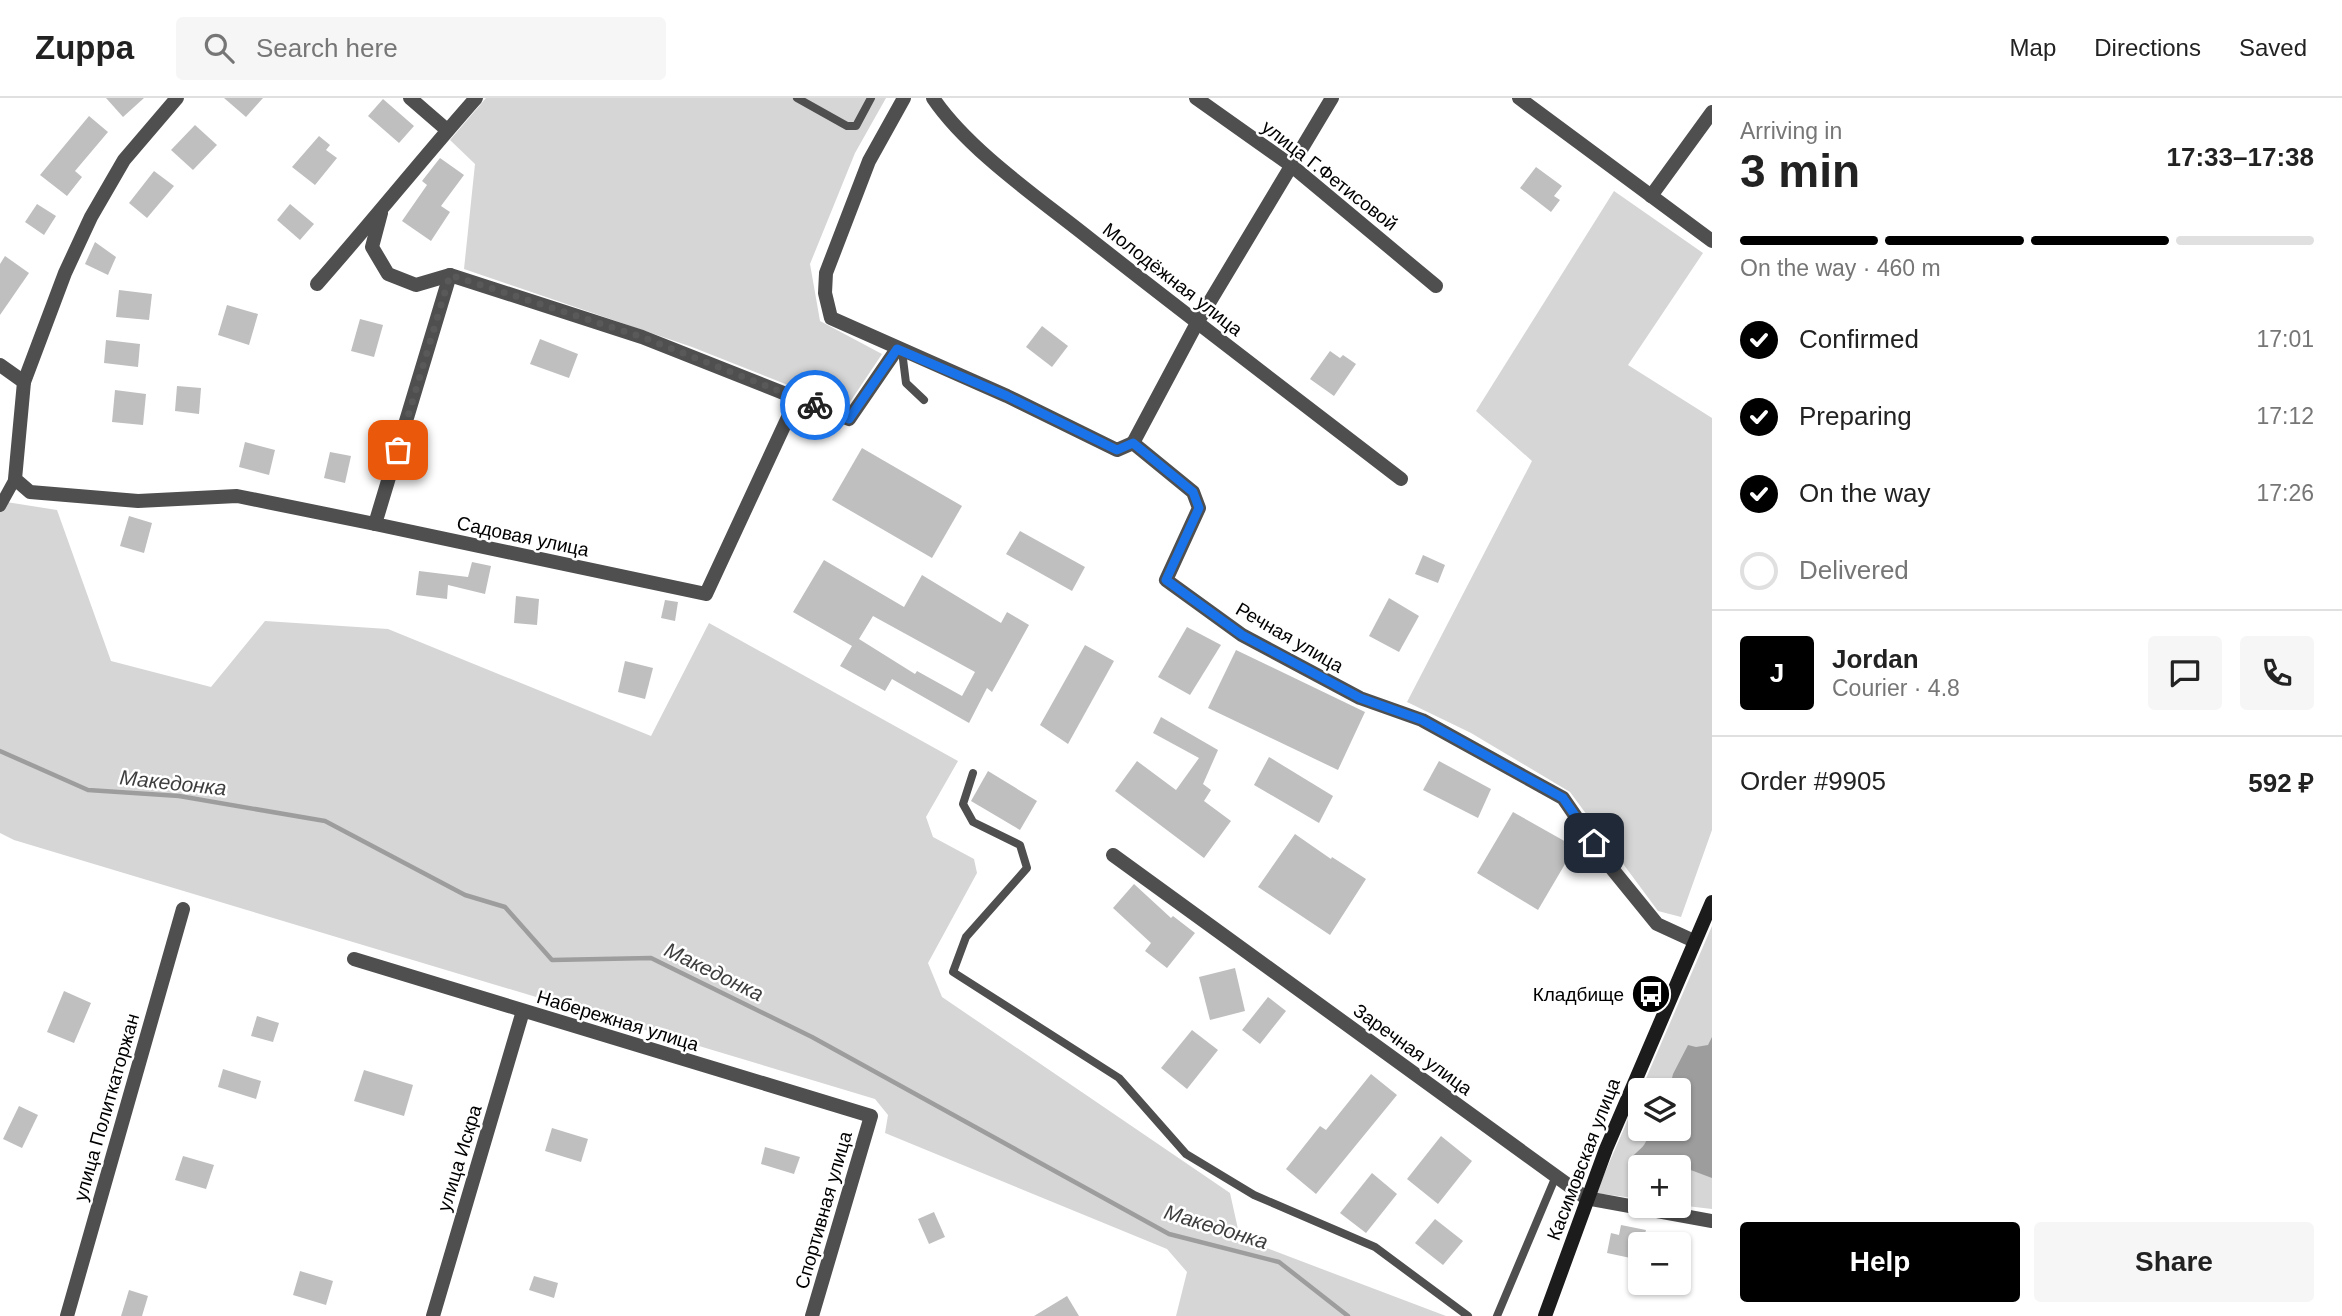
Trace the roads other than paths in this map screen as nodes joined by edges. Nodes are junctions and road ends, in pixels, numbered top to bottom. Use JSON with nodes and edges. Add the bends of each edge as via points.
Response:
{"nodes":[{"id":1,"x":177,"y":98,"type":"edge"},
{"id":2,"x":410,"y":98,"type":"edge"},
{"id":3,"x":476,"y":98,"type":"edge"},
{"id":4,"x":797,"y":98,"type":"edge"},
{"id":5,"x":871,"y":98,"type":"edge"},
{"id":6,"x":904,"y":98,"type":"edge"},
{"id":7,"x":933,"y":98,"type":"edge"},
{"id":8,"x":1196,"y":98,"type":"edge"},
{"id":9,"x":1332,"y":98,"type":"edge"},
{"id":10,"x":1519,"y":98,"type":"edge"},
{"id":11,"x":1712,"y":112,"type":"edge"},
{"id":12,"x":447,"y":130,"type":"junction"},
{"id":13,"x":1292,"y":166,"type":"junction"},
{"id":14,"x":1651,"y":196,"type":"junction"},
{"id":15,"x":381,"y":213,"type":"junction"},
{"id":16,"x":1712,"y":241,"type":"edge"},
{"id":17,"x":450,"y":275,"type":"junction"},
{"id":18,"x":317,"y":285,"type":"dead end"},
{"id":19,"x":1436,"y":286,"type":"dead end"},
{"id":20,"x":1197,"y":323,"type":"junction"},
{"id":21,"x":899,"y":350,"type":"junction"},
{"id":22,"x":0,"y":365,"type":"edge"},
{"id":23,"x":24,"y":382,"type":"junction"},
{"id":24,"x":797,"y":398,"type":"junction"},
{"id":25,"x":924,"y":400,"type":"dead end"},
{"id":26,"x":1133,"y":443,"type":"junction"},
{"id":27,"x":1401,"y":478,"type":"dead end"},
{"id":28,"x":15,"y":479,"type":"junction"},
{"id":29,"x":0,"y":506,"type":"edge"},
{"id":30,"x":375,"y":524,"type":"junction"},
{"id":31,"x":973,"y":773,"type":"dead end"},
{"id":32,"x":1113,"y":855,"type":"dead end"},
{"id":33,"x":1712,"y":902,"type":"edge"},
{"id":34,"x":183,"y":909,"type":"dead end"},
{"id":35,"x":1695,"y":941,"type":"junction"},
{"id":36,"x":354,"y":959,"type":"dead end"},
{"id":37,"x":523,"y":1011,"type":"junction"},
{"id":38,"x":871,"y":1116,"type":"joint"},
{"id":39,"x":1556,"y":1176,"type":"junction"},
{"id":40,"x":1586,"y":1198,"type":"junction"},
{"id":41,"x":1712,"y":1221,"type":"edge"},
{"id":42,"x":66,"y":1316,"type":"edge"},
{"id":43,"x":433,"y":1316,"type":"edge"},
{"id":44,"x":812,"y":1316,"type":"edge"},
{"id":45,"x":1468,"y":1316,"type":"edge"},
{"id":46,"x":1497,"y":1316,"type":"edge"},
{"id":47,"x":1545,"y":1316,"type":"edge"}],
"edges":[{"from":1,"to":23,"type":"street","via":[[124,160],[91,217]]},
{"from":2,"to":12,"type":"street"},
{"from":3,"to":12,"type":"street"},
{"from":4,"to":5,"type":"lane","via":[[846,126],[856,126]]},
{"from":6,"to":21,"type":"street","via":[[869,161],[826,273],[825,293],[831,318]]},
{"from":7,"to":20,"type":"street","name":"Молодёжная улица","via":[[944,115],[1004,171]]},
{"from":8,"to":13,"type":"street","name":"улица Г.Фетисовой"},
{"from":9,"to":13,"type":"street"},
{"from":10,"to":14,"type":"street"},
{"from":11,"to":14,"type":"street"},
{"from":12,"to":15,"type":"street"},
{"from":13,"to":19,"type":"street","name":"улица Г.Фетисовой"},
{"from":13,"to":20,"type":"street"},
{"from":14,"to":16,"type":"street"},
{"from":15,"to":17,"type":"street","via":[[372,247],[388,274],[416,285]]},
{"from":15,"to":18,"type":"street"},
{"from":17,"to":24,"type":"street","via":[[642,337]]},
{"from":17,"to":30,"type":"street"},
{"from":20,"to":26,"type":"street"},
{"from":20,"to":27,"type":"street","name":"Молодёжная улица"},
{"from":21,"to":24,"type":"street","via":[[849,419]]},
{"from":21,"to":25,"type":"lane","via":[[906,383]]},
{"from":21,"to":26,"type":"street","via":[[1117,450]]},
{"from":22,"to":23,"type":"street"},
{"from":23,"to":28,"type":"street"},
{"from":24,"to":30,"type":"street","name":"Садовая улица","via":[[706,594]]},
{"from":26,"to":35,"type":"street","name":"Речная улица","via":[[1193,492],[1199,508],[1166,580],[1242,635],[1360,698],[1422,720],[1563,798],[1657,924]]},
{"from":28,"to":29,"type":"street"},
{"from":28,"to":30,"type":"street","via":[[30,492],[138,501],[237,496]]},
{"from":31,"to":45,"type":"lane","via":[[963,804],[973,822],[1020,845],[1027,868],[966,937],[953,972],[1119,1078],[1186,1154],[1254,1195],[1376,1247]]},
{"from":32,"to":39,"type":"street","name":"Заречная улица"},
{"from":33,"to":35,"type":"main road","name":"Касимовская улица"},
{"from":34,"to":42,"type":"street","name":"улица Политкаторжан"},
{"from":35,"to":40,"type":"main road","name":"Касимовская улица"},
{"from":36,"to":37,"type":"street","name":"Набережная улица"},
{"from":37,"to":38,"type":"street","name":"Набережная улица"},
{"from":37,"to":43,"type":"street","name":"улица Искра"},
{"from":38,"to":44,"type":"street","name":"Спортивная улица"},
{"from":39,"to":40,"type":"street","name":"Заречная улица"},
{"from":39,"to":46,"type":"lane"},
{"from":40,"to":41,"type":"street","name":"Заречная улица"},
{"from":40,"to":47,"type":"main road","name":"Касимовская улица"}]}
